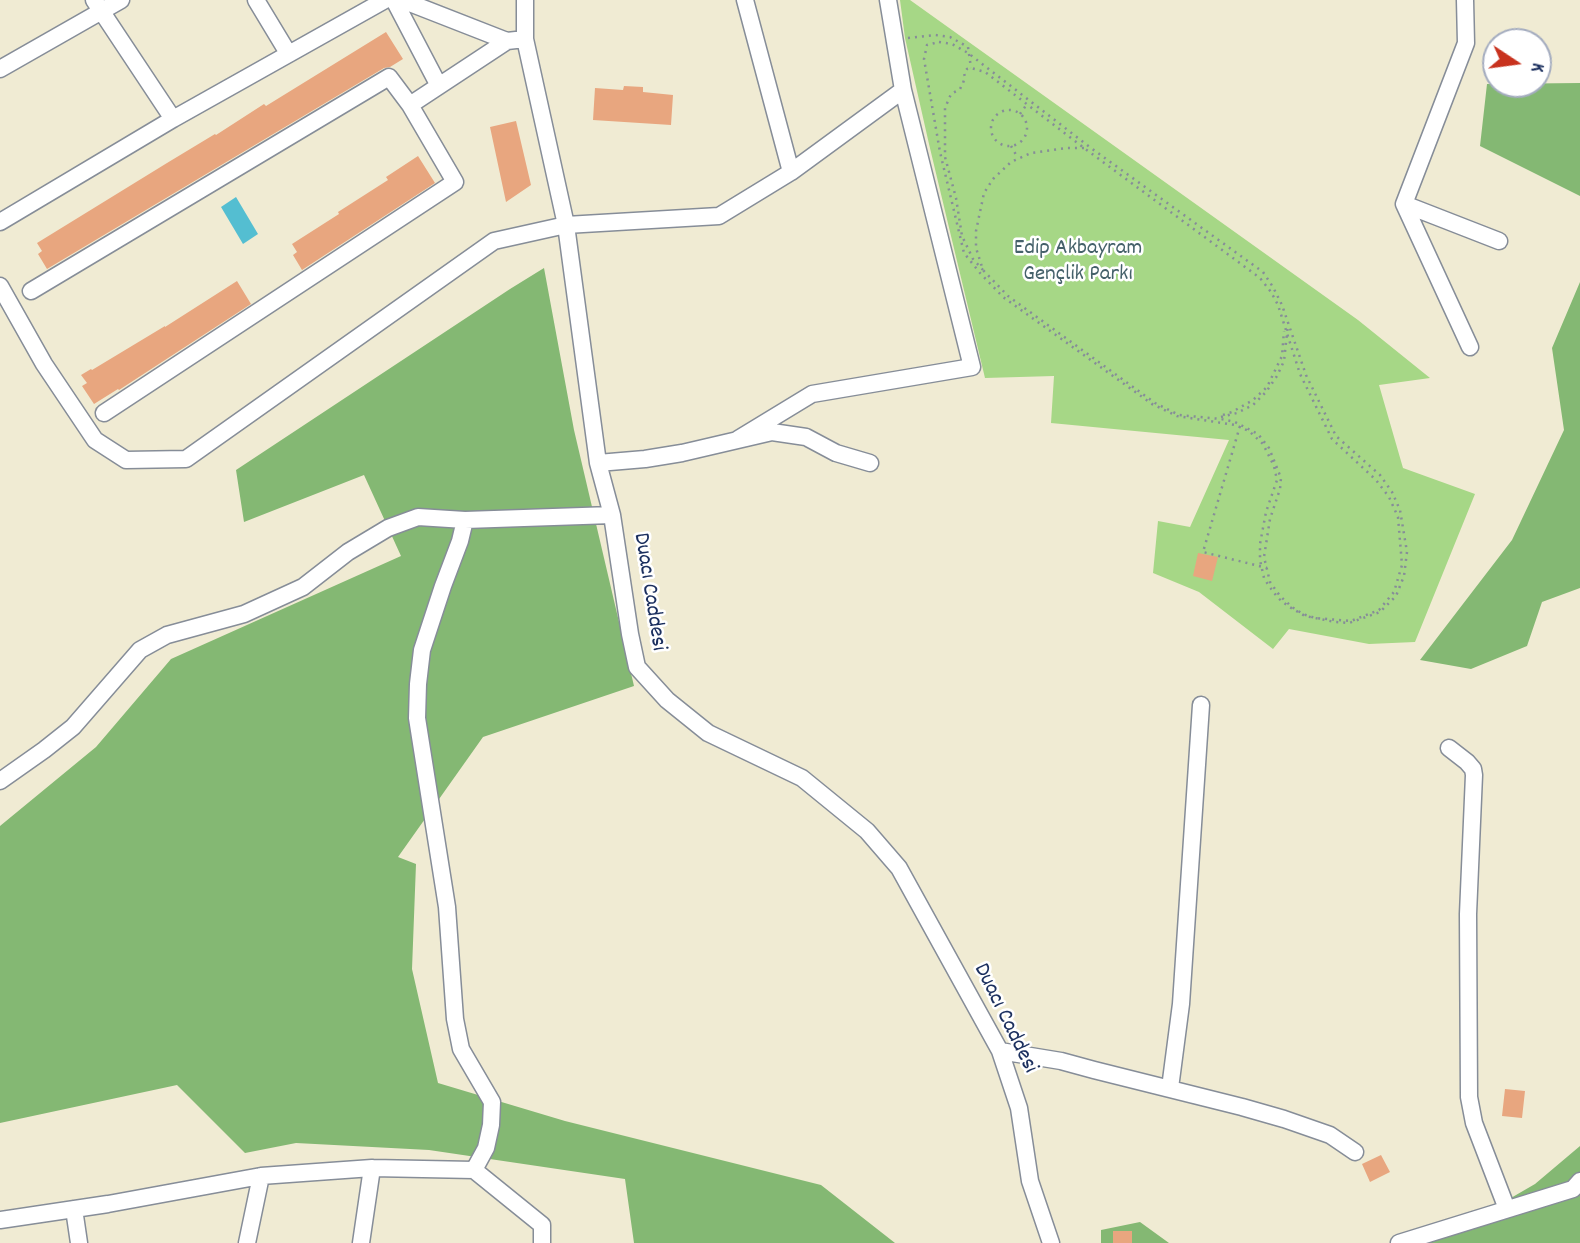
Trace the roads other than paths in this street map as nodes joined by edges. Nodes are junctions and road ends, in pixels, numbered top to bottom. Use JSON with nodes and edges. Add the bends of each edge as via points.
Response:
{"nodes":[{"id":1,"x":121,"y":0,"type":"edge"},
{"id":2,"x":256,"y":0,"type":"edge"},
{"id":3,"x":385,"y":0,"type":"edge"},
{"id":4,"x":394,"y":0,"type":"edge"},
{"id":5,"x":402,"y":0,"type":"edge"},
{"id":6,"x":525,"y":0,"type":"edge"},
{"id":7,"x":745,"y":0,"type":"edge"},
{"id":8,"x":888,"y":0,"type":"edge"},
{"id":9,"x":1465,"y":0,"type":"edge"},
{"id":10,"x":98,"y":6,"type":"edge"},
{"id":11,"x":525,"y":39,"type":"junction"},
{"id":12,"x":507,"y":41,"type":"junction"},
{"id":13,"x":288,"y":53,"type":"junction"},
{"id":14,"x":0,"y":69,"type":"edge"},
{"id":15,"x":439,"y":86,"type":"junction"},
{"id":16,"x":903,"y":90,"type":"junction"},
{"id":17,"x":410,"y":106,"type":"junction"},
{"id":18,"x":173,"y":119,"type":"junction"},
{"id":19,"x":791,"y":172,"type":"junction"},
{"id":20,"x":1404,"y":204,"type":"junction"},
{"id":21,"x":0,"y":222,"type":"edge"},
{"id":22,"x":566,"y":225,"type":"junction"},
{"id":23,"x":1499,"y":242,"type":"dead end"},
{"id":24,"x":0,"y":286,"type":"edge"},
{"id":25,"x":31,"y":291,"type":"dead end"},
{"id":26,"x":1470,"y":347,"type":"dead end"},
{"id":27,"x":104,"y":413,"type":"dead end"},
{"id":28,"x":738,"y":439,"type":"junction"},
{"id":29,"x":598,"y":463,"type":"junction"},
{"id":30,"x":870,"y":463,"type":"dead end"},
{"id":31,"x":612,"y":515,"type":"junction"},
{"id":32,"x":465,"y":520,"type":"junction"},
{"id":33,"x":1201,"y":705,"type":"dead end"},
{"id":34,"x":1449,"y":748,"type":"dead end"},
{"id":35,"x":0,"y":781,"type":"edge"},
{"id":36,"x":1000,"y":1051,"type":"junction"},
{"id":37,"x":1170,"y":1088,"type":"junction"},
{"id":38,"x":1354,"y":1152,"type":"dead end"},
{"id":39,"x":372,"y":1168,"type":"junction"},
{"id":40,"x":474,"y":1170,"type":"junction"},
{"id":41,"x":261,"y":1176,"type":"junction"},
{"id":42,"x":1580,"y":1181,"type":"edge"},
{"id":43,"x":74,"y":1209,"type":"junction"},
{"id":44,"x":1507,"y":1209,"type":"junction"},
{"id":45,"x":0,"y":1220,"type":"edge"},
{"id":46,"x":79,"y":1243,"type":"edge"},
{"id":47,"x":247,"y":1243,"type":"edge"},
{"id":48,"x":361,"y":1243,"type":"edge"},
{"id":49,"x":542,"y":1243,"type":"edge"},
{"id":50,"x":1051,"y":1243,"type":"edge"},
{"id":51,"x":1399,"y":1243,"type":"edge"}],
"edges":[{"from":1,"to":10,"type":"street"},
{"from":2,"to":13,"type":"street"},
{"from":3,"to":13,"type":"street"},
{"from":4,"to":15,"type":"street"},
{"from":5,"to":12,"type":"street"},
{"from":6,"to":11,"type":"street","name":"Duacı Caddesi"},
{"from":7,"to":19,"type":"street"},
{"from":8,"to":16,"type":"street"},
{"from":9,"to":20,"type":"street","via":[[1466,43]]},
{"from":10,"to":14,"type":"street"},
{"from":10,"to":18,"type":"street"},
{"from":11,"to":12,"type":"street"},
{"from":11,"to":22,"type":"street","name":"Duacı Caddesi"},
{"from":12,"to":15,"type":"street"},
{"from":13,"to":18,"type":"street"},
{"from":15,"to":17,"type":"street"},
{"from":16,"to":19,"type":"street"},
{"from":16,"to":28,"type":"street","via":[[972,367],[813,394]]},
{"from":17,"to":25,"type":"street","via":[[389,77]]},
{"from":17,"to":27,"type":"street","via":[[455,182]]},
{"from":18,"to":21,"type":"street"},
{"from":19,"to":22,"type":"street","via":[[719,216]]},
{"from":20,"to":23,"type":"street"},
{"from":20,"to":26,"type":"street"},
{"from":22,"to":24,"type":"street","via":[[494,241],[186,458],[126,460],[95,440],[44,364]]},
{"from":22,"to":29,"type":"street","name":"Duacı Caddesi"},
{"from":28,"to":29,"type":"street","via":[[682,453]]},
{"from":28,"to":30,"type":"street","via":[[789,433]]},
{"from":29,"to":31,"type":"street","name":"Duacı Caddesi"},
{"from":31,"to":32,"type":"street"},
{"from":31,"to":36,"type":"street","name":"Duacı Caddesi","via":[[637,667],[667,700],[708,733],[802,778],[867,831],[899,868]]},
{"from":32,"to":35,"type":"street","via":[[418,517],[388,528],[303,587],[244,614],[167,635],[140,650],[73,727]]},
{"from":32,"to":40,"type":"street","via":[[422,650],[417,718],[447,907],[455,1019],[461,1049],[492,1102],[486,1148]]},
{"from":33,"to":37,"type":"street","via":[[1181,1004]]},
{"from":34,"to":44,"type":"street","via":[[1470,765],[1474,775],[1468,915],[1469,1097],[1474,1123]]},
{"from":36,"to":37,"type":"street","via":[[1061,1060]]},
{"from":36,"to":50,"type":"street","name":"Duacı Caddesi","via":[[1019,1108],[1030,1181]]},
{"from":37,"to":38,"type":"street","via":[[1296,1123],[1330,1135]]},
{"from":39,"to":40,"type":"street"},
{"from":39,"to":41,"type":"street"},
{"from":39,"to":48,"type":"street"},
{"from":40,"to":49,"type":"street","via":[[542,1225]]},
{"from":41,"to":43,"type":"street"},
{"from":41,"to":47,"type":"street"},
{"from":42,"to":44,"type":"street","via":[[1573,1189]]},
{"from":43,"to":45,"type":"street"},
{"from":43,"to":46,"type":"street"},
{"from":44,"to":51,"type":"street"}]}
